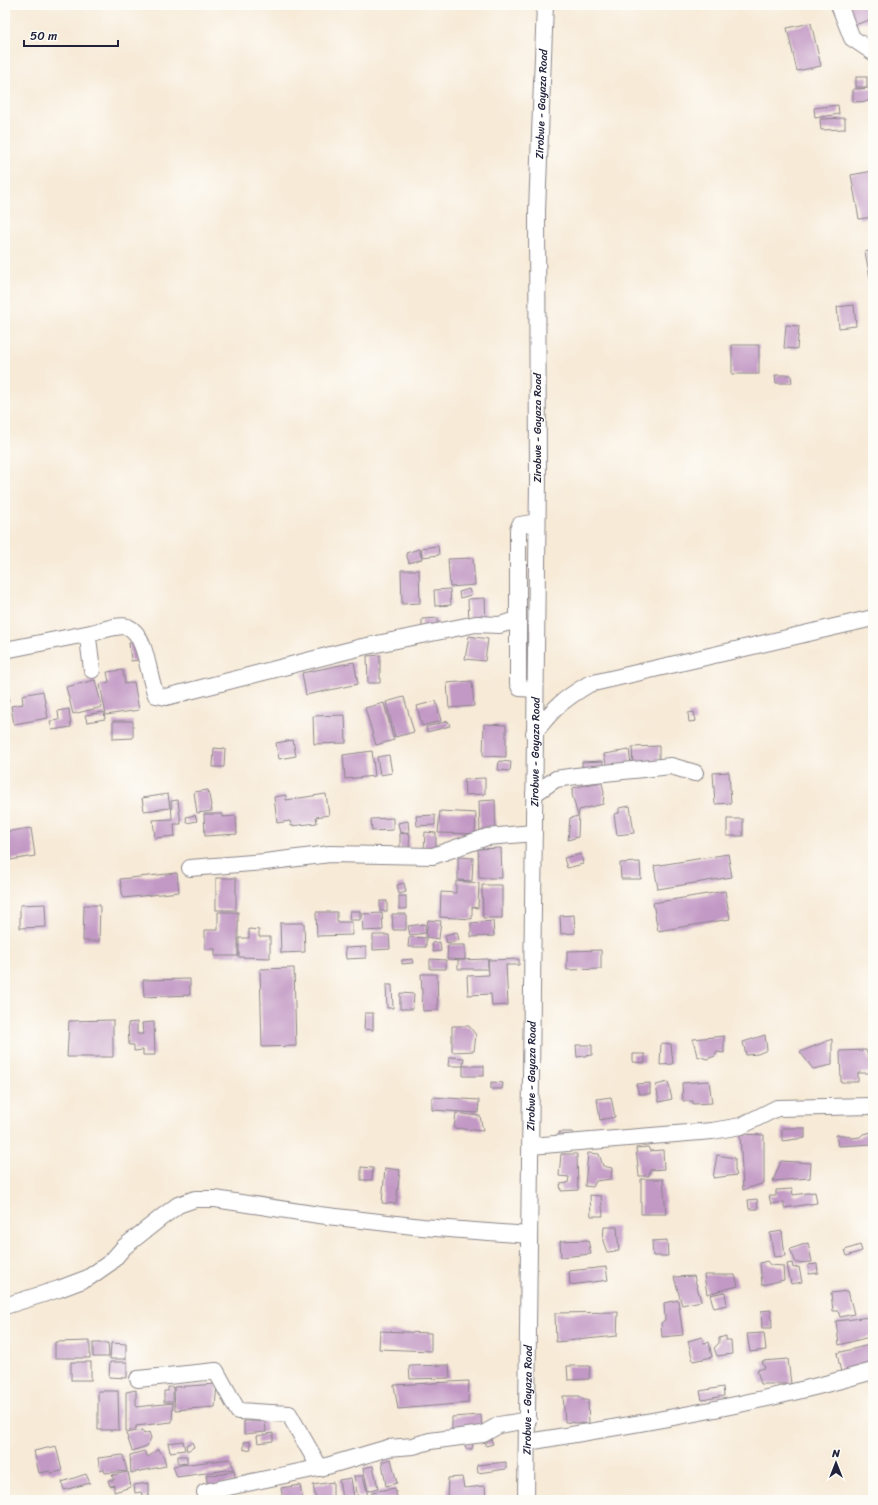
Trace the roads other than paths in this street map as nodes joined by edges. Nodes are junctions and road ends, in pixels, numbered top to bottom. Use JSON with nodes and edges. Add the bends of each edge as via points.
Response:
{"nodes":[{"id":1,"x":545,"y":5,"type":"edge"},
{"id":2,"x":839,"y":5,"type":"edge"},
{"id":3,"x":873,"y":52,"type":"edge"},
{"id":4,"x":537,"y":522,"type":"junction"},
{"id":5,"x":873,"y":618,"type":"edge"},
{"id":6,"x":518,"y":620,"type":"junction"},
{"id":7,"x":91,"y":633,"type":"junction"},
{"id":8,"x":5,"y":650,"type":"edge"},
{"id":9,"x":92,"y":670,"type":"dead end"},
{"id":10,"x":535,"y":689,"type":"junction"},
{"id":11,"x":534,"y":733,"type":"junction"},
{"id":12,"x":695,"y":773,"type":"dead end"},
{"id":13,"x":534,"y":794,"type":"junction"},
{"id":14,"x":534,"y":833,"type":"junction"},
{"id":15,"x":190,"y":868,"type":"dead end"},
{"id":16,"x":873,"y":1106,"type":"edge"},
{"id":17,"x":530,"y":1146,"type":"junction"},
{"id":18,"x":529,"y":1235,"type":"junction"},
{"id":19,"x":5,"y":1306,"type":"edge"},
{"id":20,"x":873,"y":1371,"type":"edge"},
{"id":21,"x":138,"y":1379,"type":"dead end"},
{"id":22,"x":528,"y":1420,"type":"junction"},
{"id":23,"x":528,"y":1442,"type":"junction"},
{"id":24,"x":320,"y":1468,"type":"junction"},
{"id":25,"x":205,"y":1492,"type":"dead end"},
{"id":26,"x":526,"y":1500,"type":"edge"}],
"edges":[{"from":1,"to":4,"type":"street","name":"Zirobwe - Gayaza Road","via":[[537,211]]},
{"from":2,"to":3,"type":"street","via":[[852,38]]},
{"from":4,"to":6,"type":"street","via":[[520,525],[518,530]]},
{"from":4,"to":10,"type":"street","name":"Zirobwe - Gayaza Road"},
{"from":5,"to":11,"type":"street","via":[[589,684],[556,706]]},
{"from":6,"to":7,"type":"street","via":[[499,625],[476,624],[362,646],[166,697],[156,695],[151,686],[148,664],[138,635],[128,628],[121,627]]},
{"from":6,"to":10,"type":"street","via":[[518,683],[520,688]]},
{"from":7,"to":8,"type":"street"},
{"from":7,"to":9,"type":"street","via":[[88,638]]},
{"from":10,"to":11,"type":"street","name":"Zirobwe - Gayaza Road"},
{"from":11,"to":13,"type":"street","name":"Zirobwe - Gayaza Road"},
{"from":12,"to":13,"type":"street","via":[[671,766],[576,776],[556,779]]},
{"from":13,"to":14,"type":"street","name":"Zirobwe - Gayaza Road"},
{"from":14,"to":15,"type":"street","via":[[487,837],[433,856],[330,854]]},
{"from":14,"to":17,"type":"street","name":"Zirobwe - Gayaza Road"},
{"from":16,"to":17,"type":"street","via":[[777,1108],[742,1126],[712,1131]]},
{"from":17,"to":18,"type":"street","name":"Zirobwe - Gayaza Road"},
{"from":18,"to":19,"type":"street","via":[[422,1228],[215,1199],[195,1199],[178,1205],[124,1247],[111,1262],[88,1278]]},
{"from":18,"to":22,"type":"street","name":"Zirobwe - Gayaza Road"},
{"from":20,"to":23,"type":"street","via":[[811,1389],[693,1414]]},
{"from":21,"to":24,"type":"street","via":[[216,1371],[238,1411],[289,1414]]},
{"from":22,"to":23,"type":"street","name":"Zirobwe - Gayaza Road"},
{"from":22,"to":24,"type":"street","via":[[500,1424],[483,1434],[388,1448]]},
{"from":23,"to":26,"type":"street","name":"Zirobwe - Gayaza Road"},
{"from":24,"to":25,"type":"street"}]}
